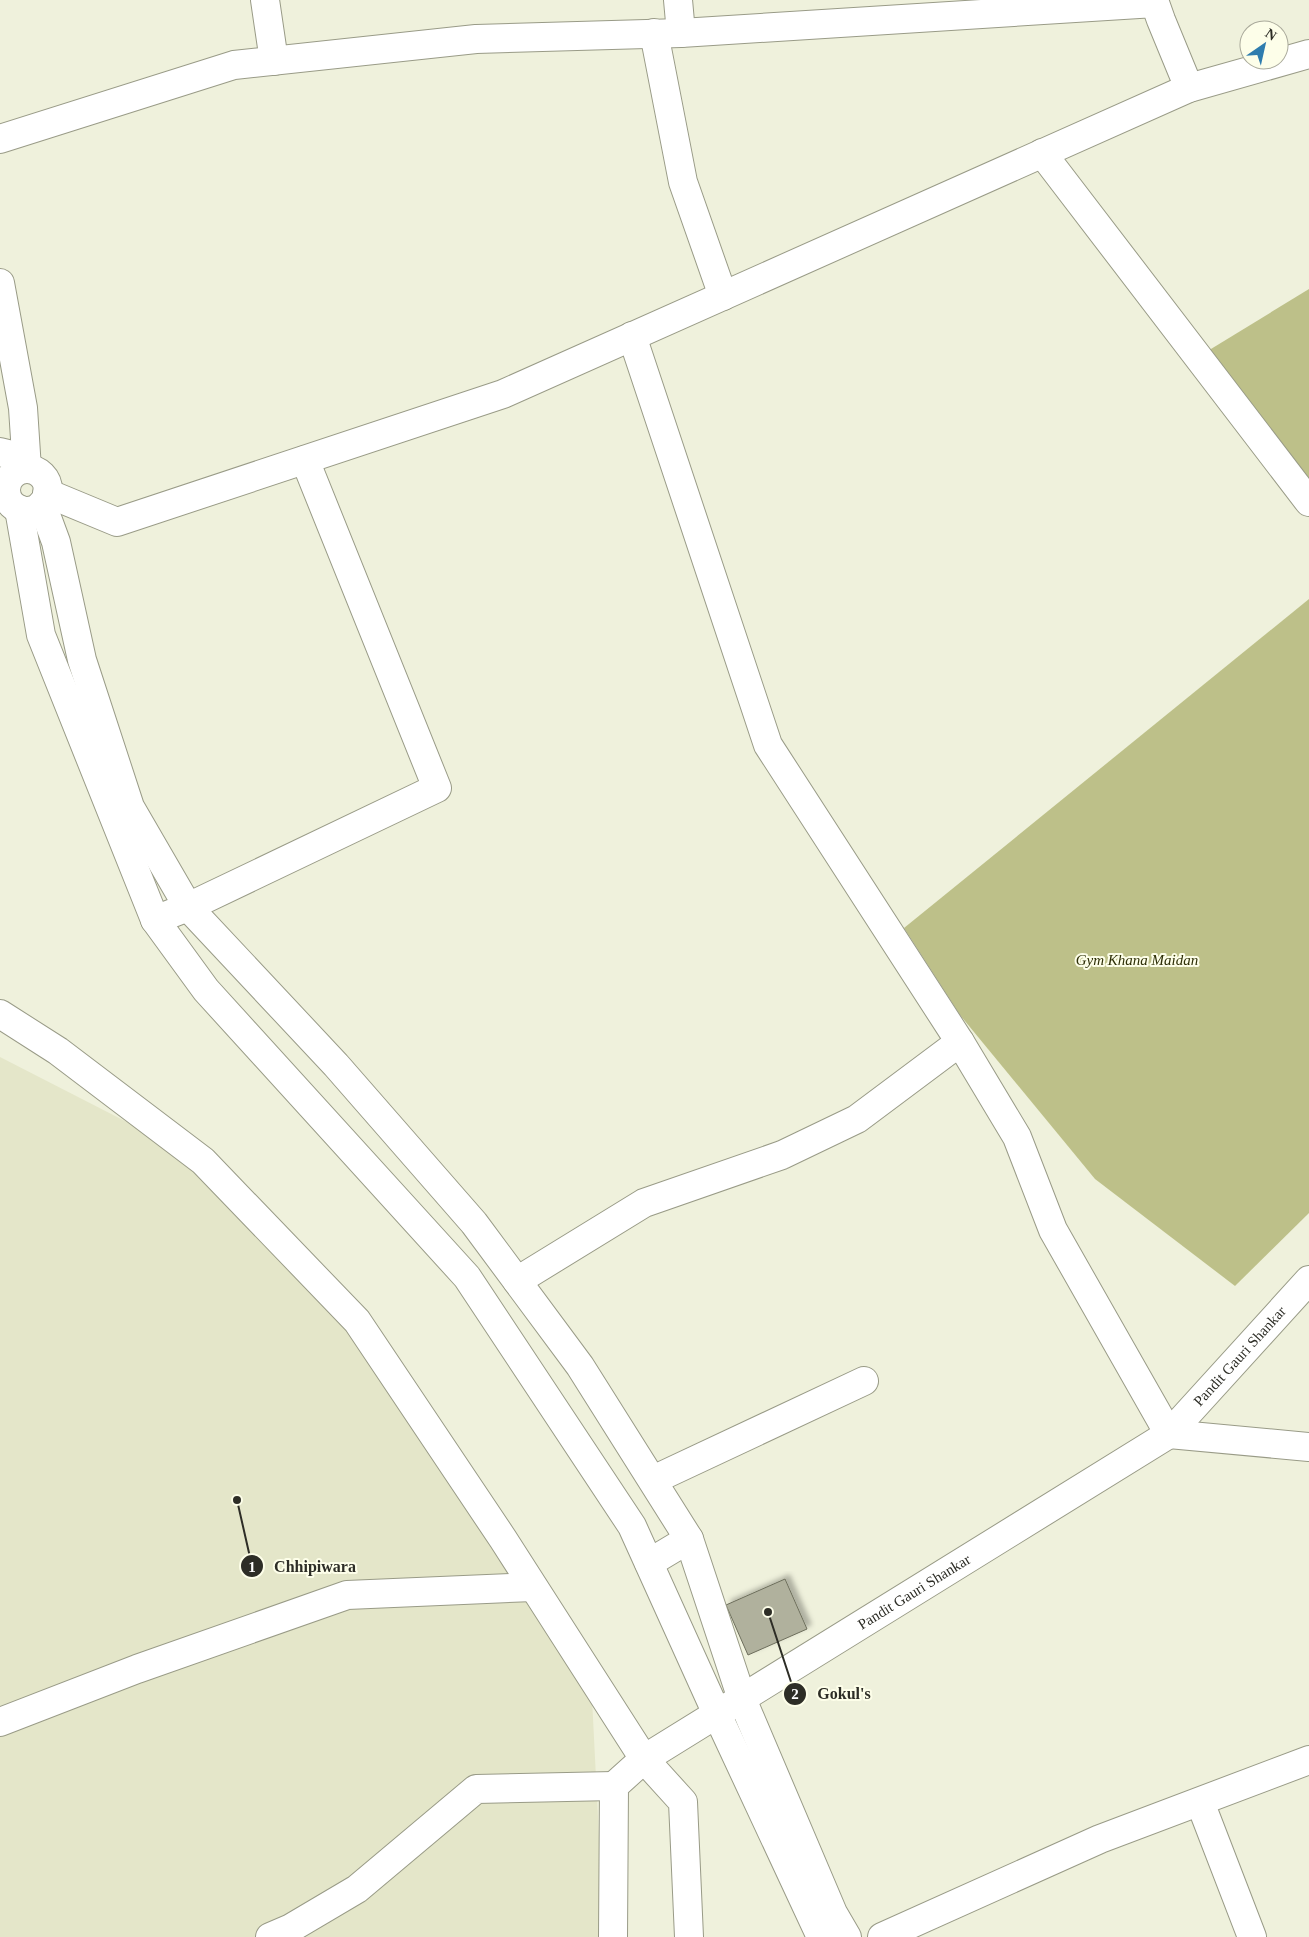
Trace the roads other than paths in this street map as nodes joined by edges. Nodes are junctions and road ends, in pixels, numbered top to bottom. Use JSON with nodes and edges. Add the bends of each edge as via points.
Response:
{"nodes":[{"id":1,"x":265,"y":0,"type":"edge"},
{"id":2,"x":678,"y":0,"type":"edge"},
{"id":3,"x":1052,"y":4,"type":"edge"},
{"id":4,"x":654,"y":33,"type":"junction"},
{"id":5,"x":681,"y":33,"type":"junction"},
{"id":6,"x":1309,"y":54,"type":"edge"},
{"id":7,"x":274,"y":61,"type":"junction"},
{"id":8,"x":1190,"y":88,"type":"junction"},
{"id":9,"x":0,"y":139,"type":"edge"},
{"id":10,"x":1042,"y":153,"type":"junction"},
{"id":11,"x":0,"y":282,"type":"edge"},
{"id":12,"x":723,"y":296,"type":"junction"},
{"id":13,"x":632,"y":336,"type":"junction"},
{"id":14,"x":17,"y":460,"type":"edge"},
{"id":15,"x":305,"y":460,"type":"junction"},
{"id":16,"x":36,"y":502,"type":"junction"},
{"id":17,"x":1309,"y":502,"type":"edge"},
{"id":18,"x":188,"y":908,"type":"junction"},
{"id":19,"x":156,"y":920,"type":"junction"},
{"id":20,"x":0,"y":1014,"type":"edge"},
{"id":21,"x":960,"y":1042,"type":"junction"},
{"id":22,"x":1309,"y":1280,"type":"edge"},
{"id":23,"x":516,"y":1281,"type":"junction"},
{"id":24,"x":864,"y":1381,"type":"dead end"},
{"id":25,"x":1169,"y":1434,"type":"junction"},
{"id":26,"x":1309,"y":1447,"type":"edge"},
{"id":27,"x":653,"y":1480,"type":"junction"},
{"id":28,"x":689,"y":1539,"type":"junction"},
{"id":29,"x":649,"y":1563,"type":"junction"},
{"id":30,"x":533,"y":1587,"type":"junction"},
{"id":31,"x":742,"y":1699,"type":"junction"},
{"id":32,"x":717,"y":1714,"type":"junction"},
{"id":33,"x":0,"y":1722,"type":"edge"},
{"id":34,"x":644,"y":1759,"type":"junction"},
{"id":35,"x":1309,"y":1760,"type":"edge"},
{"id":36,"x":614,"y":1786,"type":"junction"},
{"id":37,"x":1200,"y":1802,"type":"junction"},
{"id":38,"x":270,"y":1937,"type":"edge"},
{"id":39,"x":613,"y":1937,"type":"edge"},
{"id":40,"x":689,"y":1937,"type":"edge"},
{"id":41,"x":821,"y":1937,"type":"edge"},
{"id":42,"x":847,"y":1937,"type":"edge"},
{"id":43,"x":882,"y":1937,"type":"edge"},
{"id":44,"x":1252,"y":1937,"type":"edge"}],
"edges":[{"from":1,"to":7,"type":"street"},
{"from":2,"to":5,"type":"street"},
{"from":3,"to":5,"type":"street"},
{"from":3,"to":8,"type":"street","via":[[1155,3]]},
{"from":4,"to":5,"type":"street"},
{"from":4,"to":7,"type":"street","via":[[476,39]]},
{"from":4,"to":12,"type":"street","via":[[683,182]]},
{"from":6,"to":8,"type":"street"},
{"from":7,"to":9,"type":"street","via":[[234,65]]},
{"from":8,"to":10,"type":"street"},
{"from":10,"to":12,"type":"street"},
{"from":10,"to":17,"type":"street"},
{"from":11,"to":14,"type":"street","via":[[23,408]]},
{"from":12,"to":13,"type":"street"},
{"from":13,"to":15,"type":"street","via":[[503,394]]},
{"from":13,"to":21,"type":"street","via":[[768,745]]},
{"from":14,"to":16,"type":"street","via":[[45,479]]},
{"from":14,"to":16,"type":"street","via":[[14,473],[6,484],[7,497],[10,503]]},
{"from":15,"to":16,"type":"street","via":[[117,522]]},
{"from":15,"to":18,"type":"street","via":[[437,788]]},
{"from":16,"to":18,"type":"street","via":[[56,542],[82,660],[130,807]]},
{"from":16,"to":19,"type":"street","via":[[41,635]]},
{"from":18,"to":19,"type":"street"},
{"from":18,"to":23,"type":"street","via":[[343,1073],[474,1223]]},
{"from":19,"to":29,"type":"street","via":[[206,990],[467,1277],[632,1526]]},
{"from":20,"to":30,"type":"street","via":[[58,1051],[203,1161],[357,1322]]},
{"from":21,"to":23,"type":"street","via":[[857,1119],[782,1155],[644,1203]]},
{"from":21,"to":25,"type":"street","via":[[1017,1137],[1053,1230]]},
{"from":22,"to":25,"type":"street","name":"Pandit Gauri Shankar"},
{"from":23,"to":27,"type":"street","via":[[580,1366]]},
{"from":24,"to":27,"type":"street"},
{"from":25,"to":26,"type":"street"},
{"from":25,"to":31,"type":"street","name":"Pandit Gauri Shankar"},
{"from":27,"to":28,"type":"street"},
{"from":28,"to":29,"type":"street"},
{"from":28,"to":31,"type":"street"},
{"from":29,"to":32,"type":"street"},
{"from":30,"to":33,"type":"street","via":[[347,1595],[137,1669]]},
{"from":30,"to":34,"type":"street"},
{"from":31,"to":32,"type":"street","name":"Pandit Gauri Shankar"},
{"from":31,"to":42,"type":"street","via":[[833,1913]]},
{"from":32,"to":34,"type":"street","name":"Pandit Gauri Shankar"},
{"from":32,"to":41,"type":"street"},
{"from":34,"to":36,"type":"street","name":"Pandit Gauri Shankar"},
{"from":34,"to":40,"type":"street","via":[[683,1802]]},
{"from":35,"to":37,"type":"street"},
{"from":36,"to":38,"type":"street","via":[[476,1789],[357,1888]]},
{"from":36,"to":39,"type":"street"},
{"from":37,"to":43,"type":"street","via":[[1100,1839]]},
{"from":37,"to":44,"type":"street"}]}
